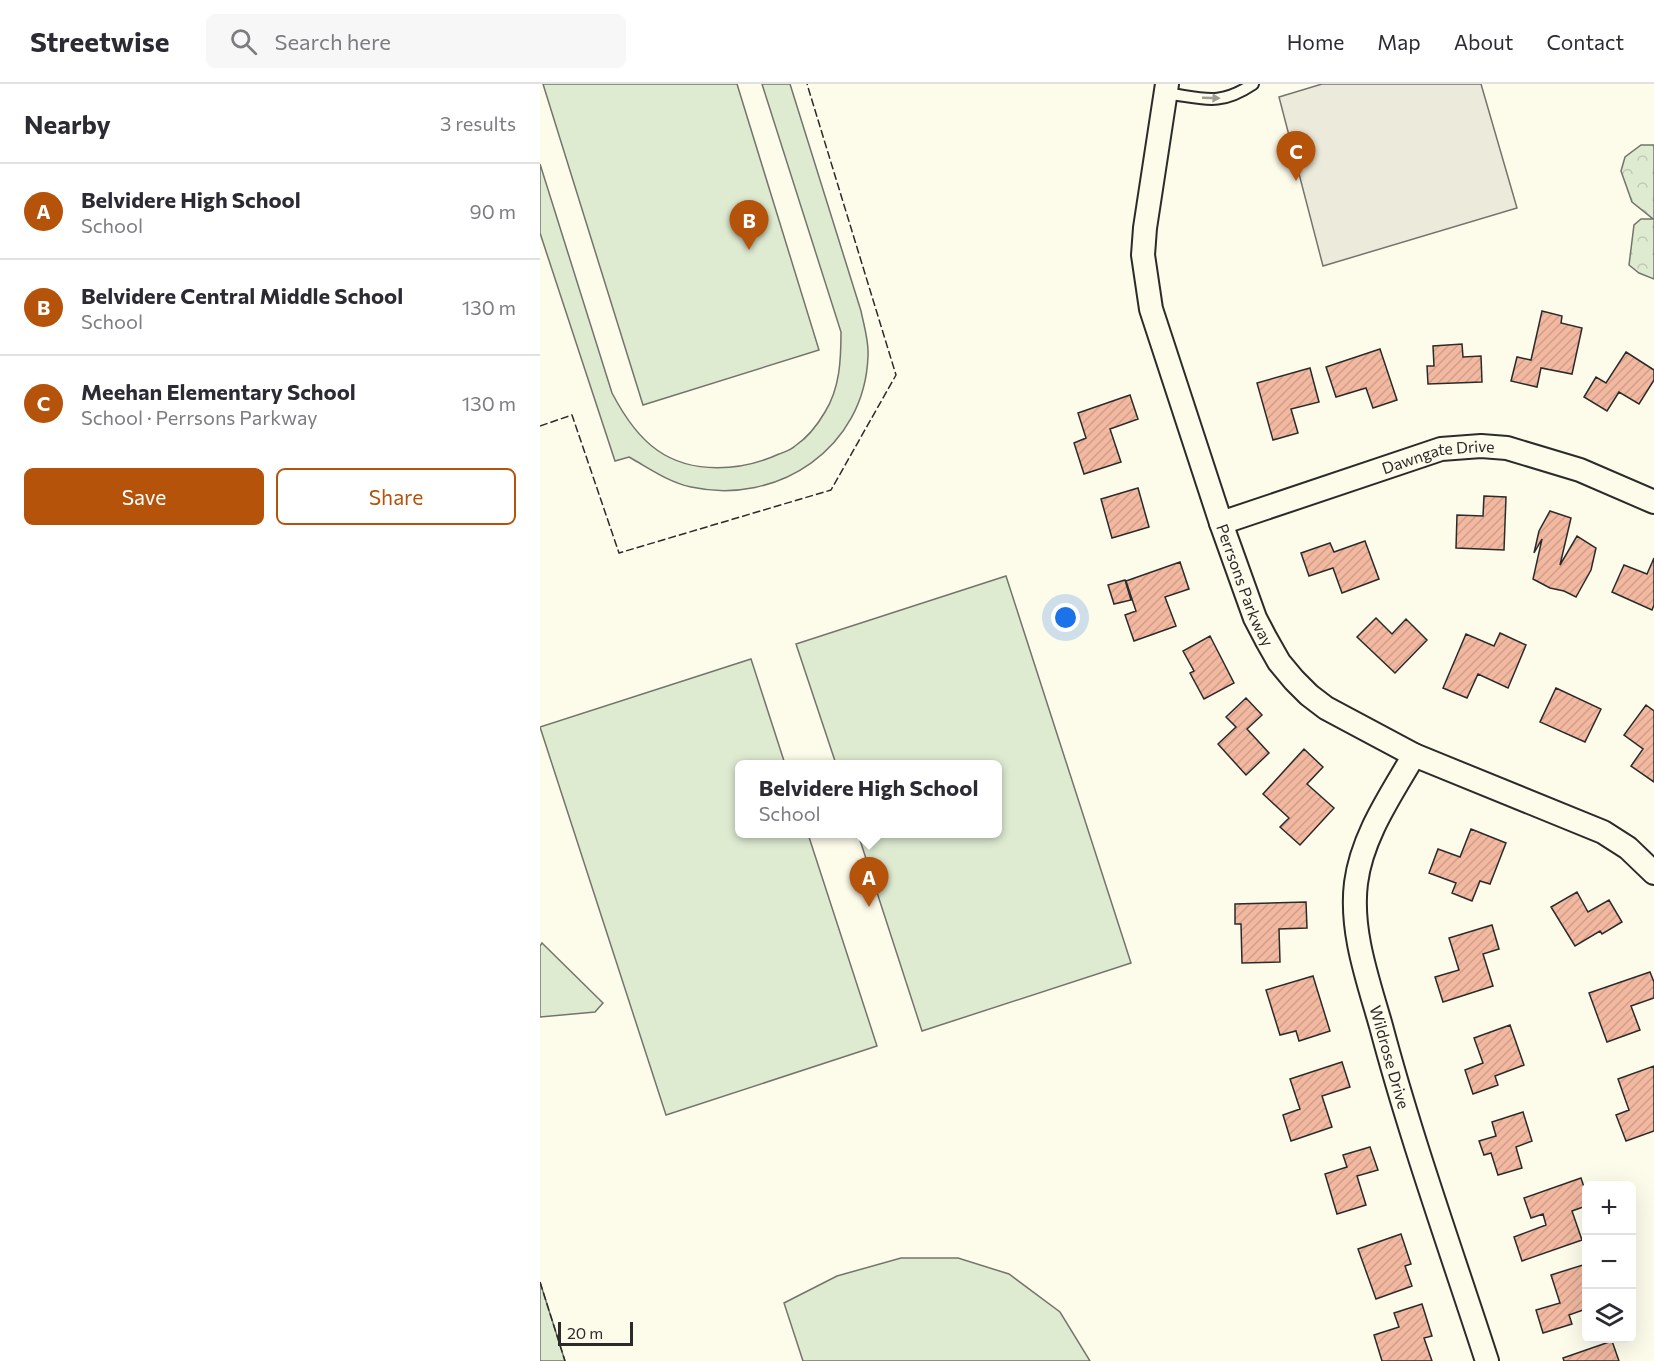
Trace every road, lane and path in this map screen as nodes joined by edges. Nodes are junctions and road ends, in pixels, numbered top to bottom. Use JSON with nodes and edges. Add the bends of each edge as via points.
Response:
{"nodes":[{"id":1,"x":1253,"y":84,"type":"edge"},
{"id":2,"x":1166,"y":88,"type":"edge"},
{"id":3,"x":1654,"y":502,"type":"edge"},
{"id":4,"x":1221,"y":523,"type":"junction"},
{"id":5,"x":1414,"y":755,"type":"junction"},
{"id":6,"x":1654,"y":873,"type":"edge"},
{"id":7,"x":1486,"y":1361,"type":"edge"}],
"edges":[{"from":2,"to":1,"type":"lane","one_way":true,"via":[[1212,100],[1227,98]]},
{"from":2,"to":4,"type":"street","name":"Perrsons Parkway","via":[[1143,255],[1151,309]]},
{"from":3,"to":4,"type":"street","name":"Dawngate Drive","via":[[1580,470],[1507,448],[1481,446],[1441,449]]},
{"from":4,"to":5,"type":"street","name":"Perrsons Parkway","via":[[1255,618],[1287,671],[1326,708]]},
{"from":5,"to":6,"type":"street","name":"Perrsons Parkway","via":[[1603,832],[1628,848]]},
{"from":5,"to":7,"type":"street","name":"Wildrose Drive","via":[[1374,825],[1363,853],[1356,883],[1357,928],[1390,1060]]}]}
